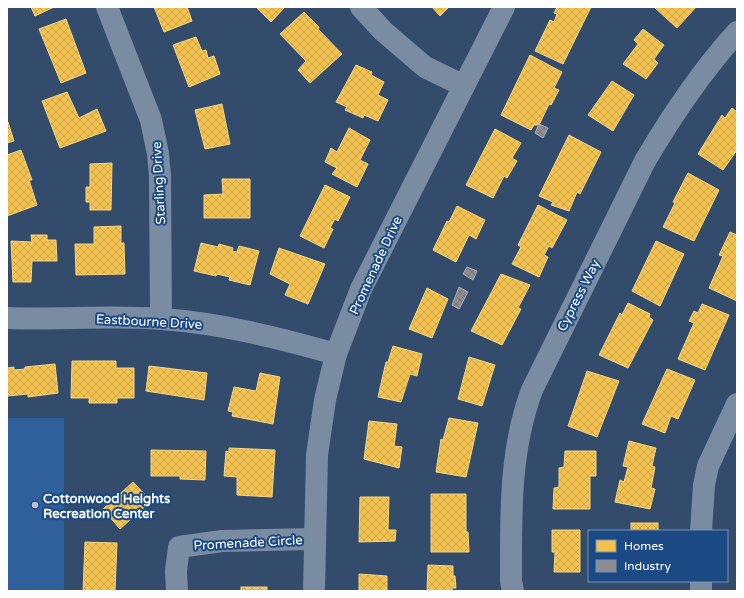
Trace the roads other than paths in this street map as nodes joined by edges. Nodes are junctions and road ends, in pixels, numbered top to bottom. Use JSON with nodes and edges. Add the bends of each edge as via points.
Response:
{"nodes":[{"id":1,"x":107,"y":7,"type":"edge"},
{"id":2,"x":361,"y":7,"type":"edge"},
{"id":3,"x":504,"y":7,"type":"edge"},
{"id":4,"x":737,"y":32,"type":"edge"},
{"id":5,"x":464,"y":86,"type":"junction"},
{"id":6,"x":7,"y":318,"type":"edge"},
{"id":7,"x":161,"y":319,"type":"junction"},
{"id":8,"x":336,"y":354,"type":"junction"},
{"id":9,"x":737,"y":404,"type":"edge"},
{"id":10,"x":701,"y":530,"type":"edge"},
{"id":11,"x":314,"y":539,"type":"junction"},
{"id":12,"x":177,"y":591,"type":"edge"},
{"id":13,"x":314,"y":591,"type":"edge"},
{"id":14,"x":513,"y":591,"type":"edge"}],
"edges":[{"from":1,"to":7,"type":"street","name":"Starling Drive","via":[[151,120],[158,154]]},
{"from":2,"to":5,"type":"street","via":[[425,67]]},
{"from":3,"to":5,"type":"street","name":"Promenade Drive"},
{"from":4,"to":14,"type":"street","name":"Cypress Way","via":[[698,79],[664,127],[532,390],[521,425],[514,468],[511,519]]},
{"from":5,"to":8,"type":"street","name":"Promenade Drive","via":[[361,289]]},
{"from":6,"to":7,"type":"street","name":"Eastbourne Drive"},
{"from":7,"to":8,"type":"street","name":"Eastbourne Drive","via":[[229,327]]},
{"from":8,"to":11,"type":"street","name":"Promenade Drive","via":[[325,400],[317,455]]},
{"from":9,"to":10,"type":"street","via":[[708,466]]},
{"from":11,"to":12,"type":"street","name":"Promenade Circle","via":[[222,541],[179,547]]},
{"from":11,"to":13,"type":"street","name":"Promenade Drive"}]}
